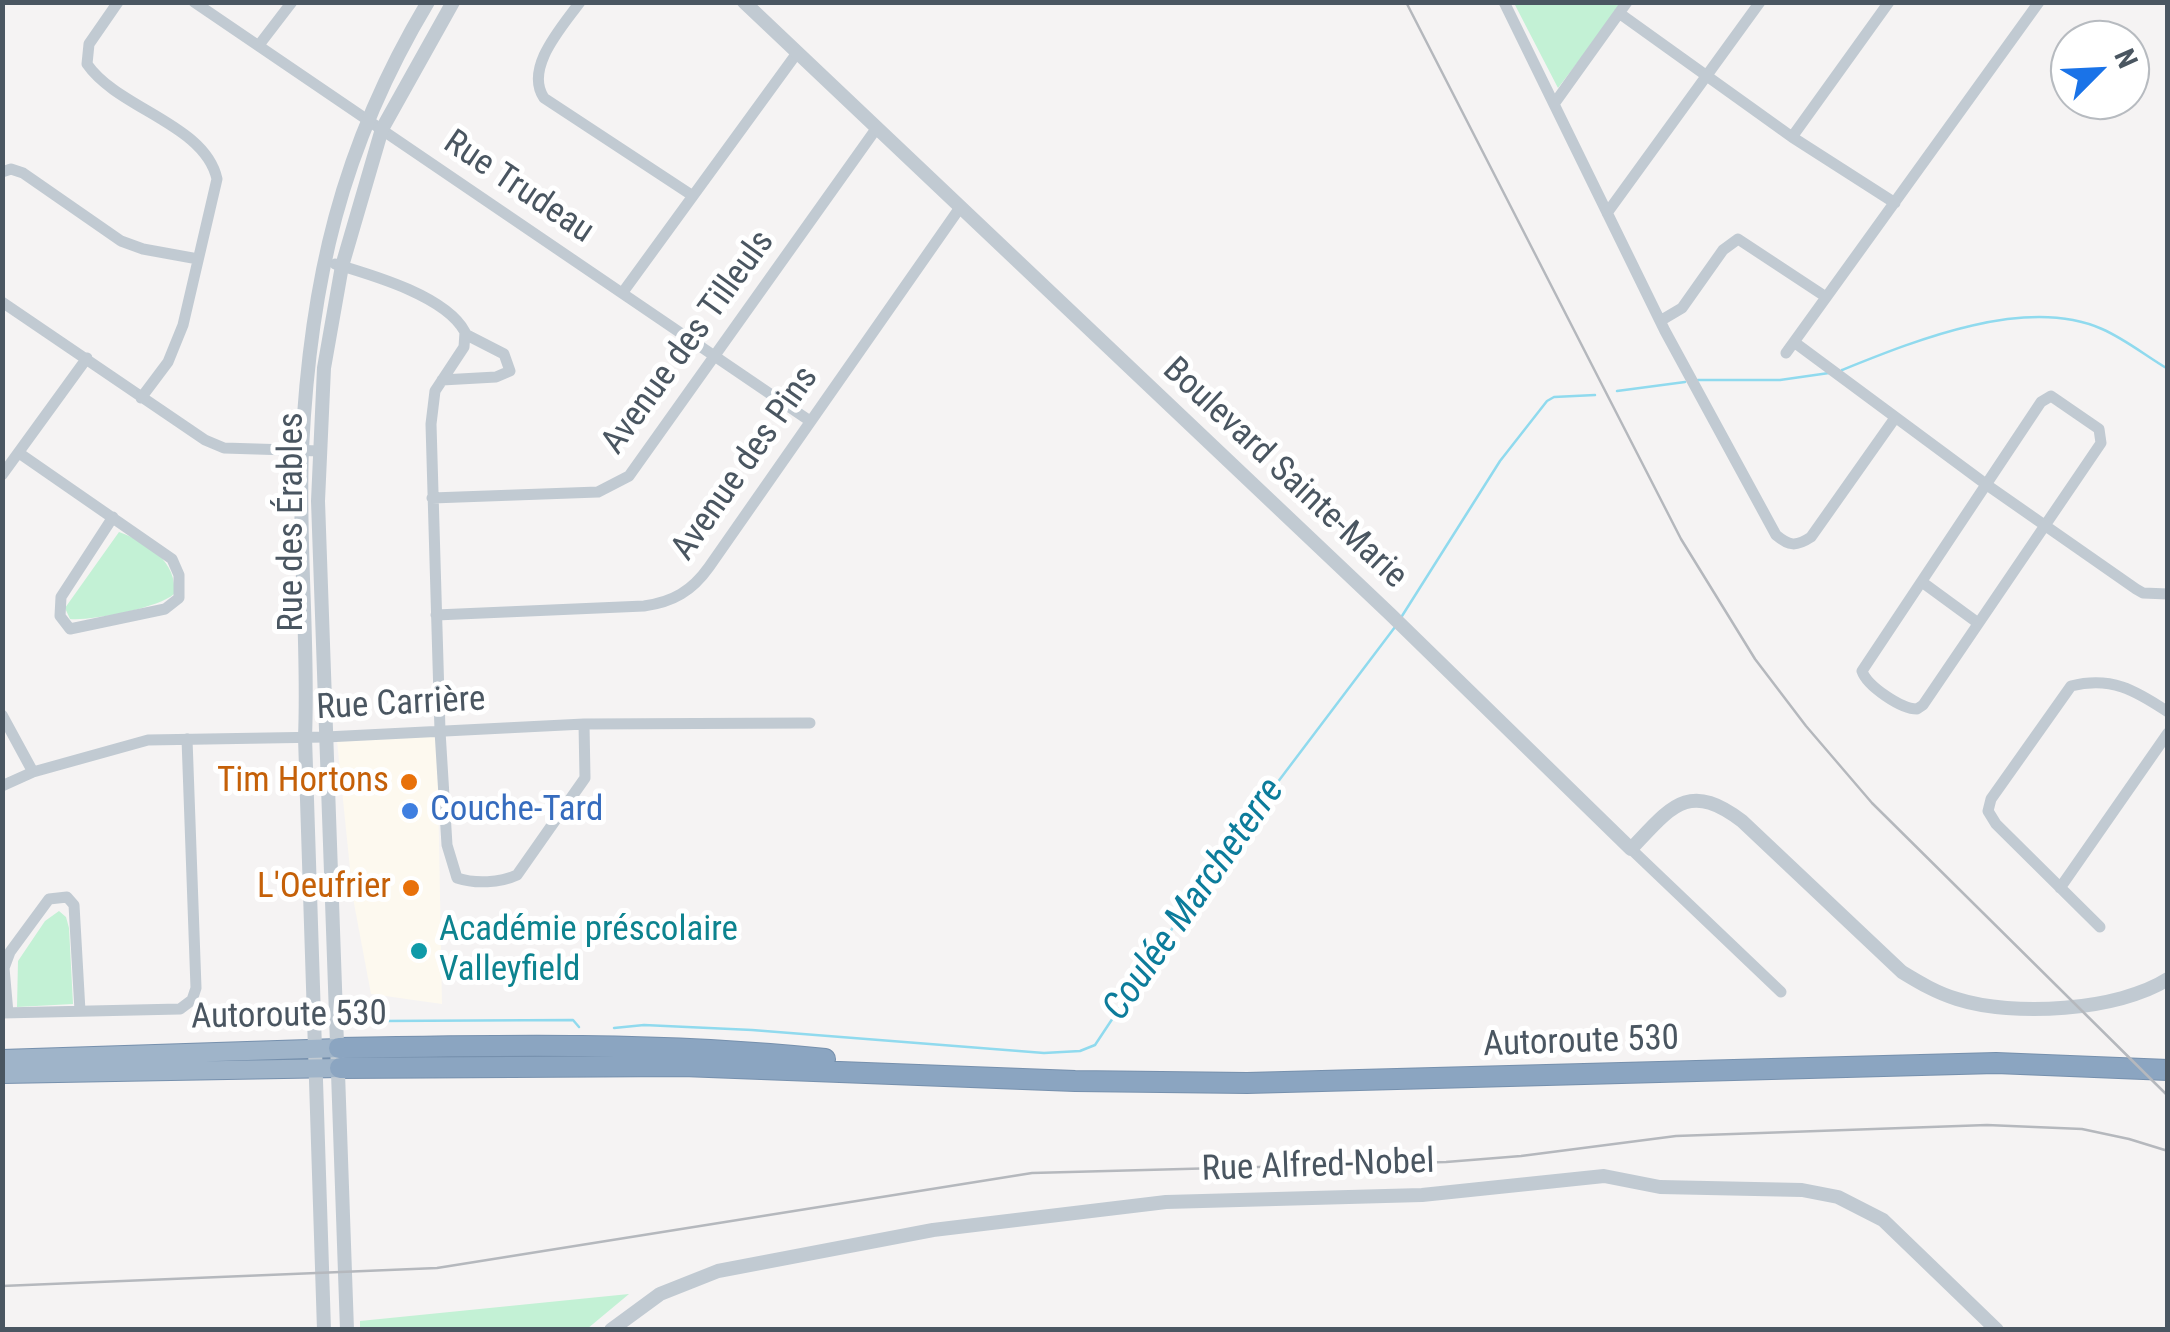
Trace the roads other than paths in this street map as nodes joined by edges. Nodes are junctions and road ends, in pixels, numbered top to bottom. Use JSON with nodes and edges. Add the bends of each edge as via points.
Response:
{"nodes":[{"id":1,"x":118,"y":2,"type":"edge"},
{"id":2,"x":194,"y":2,"type":"edge"},
{"id":3,"x":292,"y":2,"type":"edge"},
{"id":4,"x":428,"y":2,"type":"edge"},
{"id":5,"x":453,"y":2,"type":"edge"},
{"id":6,"x":580,"y":2,"type":"edge"},
{"id":7,"x":744,"y":2,"type":"edge"},
{"id":8,"x":1504,"y":2,"type":"edge"},
{"id":9,"x":1760,"y":2,"type":"edge"},
{"id":10,"x":1889,"y":2,"type":"edge"},
{"id":11,"x":2040,"y":2,"type":"edge"},
{"id":12,"x":1623,"y":8,"type":"edge"},
{"id":13,"x":259,"y":45,"type":"junction"},
{"id":14,"x":797,"y":54,"type":"junction"},
{"id":15,"x":1707,"y":76,"type":"junction"},
{"id":16,"x":1554,"y":104,"type":"junction"},
{"id":17,"x":367,"y":119,"type":"junction"},
{"id":18,"x":382,"y":129,"type":"junction"},
{"id":19,"x":876,"y":130,"type":"junction"},
{"id":20,"x":1792,"y":136,"type":"junction"},
{"id":21,"x":2,"y":172,"type":"edge"},
{"id":22,"x":693,"y":196,"type":"junction"},
{"id":23,"x":1895,"y":203,"type":"junction"},
{"id":24,"x":959,"y":209,"type":"junction"},
{"id":25,"x":1607,"y":213,"type":"junction"},
{"id":26,"x":198,"y":259,"type":"junction"},
{"id":27,"x":324,"y":260,"type":"junction"},
{"id":28,"x":342,"y":266,"type":"junction"},
{"id":29,"x":624,"y":292,"type":"junction"},
{"id":30,"x":1826,"y":297,"type":"junction"},
{"id":31,"x":2,"y":302,"type":"edge"},
{"id":32,"x":1663,"y":326,"type":"junction"},
{"id":33,"x":466,"y":334,"type":"junction"},
{"id":34,"x":1794,"y":342,"type":"junction"},
{"id":35,"x":1786,"y":353,"type":"dead end"},
{"id":36,"x":716,"y":356,"type":"junction"},
{"id":37,"x":86,"y":358,"type":"junction"},
{"id":38,"x":442,"y":380,"type":"junction"},
{"id":39,"x":142,"y":398,"type":"junction"},
{"id":40,"x":1895,"y":418,"type":"junction"},
{"id":41,"x":810,"y":421,"type":"junction"},
{"id":42,"x":19,"y":452,"type":"junction"},
{"id":43,"x":302,"y":452,"type":"junction"},
{"id":44,"x":320,"y":452,"type":"junction"},
{"id":45,"x":2,"y":475,"type":"edge"},
{"id":46,"x":1987,"y":485,"type":"junction"},
{"id":47,"x":432,"y":498,"type":"junction"},
{"id":48,"x":113,"y":517,"type":"junction"},
{"id":49,"x":2044,"y":525,"type":"junction"},
{"id":50,"x":1922,"y":582,"type":"junction"},
{"id":51,"x":2168,"y":594,"type":"edge"},
{"id":52,"x":436,"y":615,"type":"junction"},
{"id":53,"x":1978,"y":623,"type":"junction"},
{"id":54,"x":2168,"y":712,"type":"edge"},
{"id":55,"x":2,"y":715,"type":"edge"},
{"id":56,"x":584,"y":724,"type":"junction"},
{"id":57,"x":810,"y":724,"type":"dead end"},
{"id":58,"x":440,"y":731,"type":"junction"},
{"id":59,"x":2168,"y":733,"type":"edge"},
{"id":60,"x":305,"y":737,"type":"junction"},
{"id":61,"x":326,"y":737,"type":"junction"},
{"id":62,"x":187,"y":739,"type":"junction"},
{"id":63,"x":33,"y":772,"type":"junction"},
{"id":64,"x":2,"y":786,"type":"edge"},
{"id":65,"x":1631,"y":849,"type":"junction"},
{"id":66,"x":2060,"y":888,"type":"junction"},
{"id":67,"x":2100,"y":927,"type":"dead end"},
{"id":68,"x":2168,"y":979,"type":"edge"},
{"id":69,"x":1781,"y":992,"type":"dead end"},
{"id":70,"x":80,"y":1011,"type":"junction"},
{"id":71,"x":5,"y":1013,"type":"edge"},
{"id":72,"x":316,"y":1047,"type":"junction"},
{"id":73,"x":339,"y":1058,"type":"junction"},
{"id":74,"x":2,"y":1059,"type":"edge"},
{"id":75,"x":317,"y":1068,"type":"junction"},
{"id":76,"x":2168,"y":1070,"type":"edge"},
{"id":77,"x":2,"y":1074,"type":"edge"},
{"id":78,"x":324,"y":1330,"type":"edge"},
{"id":79,"x":347,"y":1330,"type":"edge"},
{"id":80,"x":611,"y":1330,"type":"edge"},
{"id":81,"x":1997,"y":1330,"type":"edge"}],
"edges":[{"from":1,"to":26,"type":"street","via":[[89,44],[87,64],[214,165]]},
{"from":2,"to":13,"type":"street","name":"Rue Trudeau"},
{"from":3,"to":13,"type":"street"},
{"from":4,"to":17,"type":"street","name":"Rue des Érables"},
{"from":5,"to":18,"type":"street","name":"Rue des Érables"},
{"from":6,"to":22,"type":"street","via":[[544,58],[537,87],[544,98]]},
{"from":7,"to":14,"type":"street","name":"Boulevard Sainte-Marie"},
{"from":8,"to":16,"type":"street"},
{"from":9,"to":15,"type":"street"},
{"from":10,"to":20,"type":"street"},
{"from":11,"to":23,"type":"street"},
{"from":12,"to":15,"type":"street"},
{"from":12,"to":16,"type":"street"},
{"from":13,"to":17,"type":"street","name":"Rue Trudeau"},
{"from":14,"to":19,"type":"street","name":"Boulevard Sainte-Marie"},
{"from":14,"to":22,"type":"street"},
{"from":15,"to":20,"type":"street"},
{"from":15,"to":25,"type":"street"},
{"from":16,"to":25,"type":"street"},
{"from":17,"to":18,"type":"street","name":"Rue Trudeau"},
{"from":17,"to":27,"type":"street","name":"Rue des Érables"},
{"from":18,"to":28,"type":"street","name":"Rue des Érables"},
{"from":18,"to":29,"type":"street","name":"Rue Trudeau"},
{"from":19,"to":24,"type":"street","name":"Boulevard Sainte-Marie"},
{"from":19,"to":36,"type":"street","name":"Avenue des Tilleuls"},
{"from":20,"to":23,"type":"street"},
{"from":21,"to":26,"type":"street","via":[[23,173],[120,241]]},
{"from":22,"to":29,"type":"street"},
{"from":23,"to":30,"type":"street"},
{"from":24,"to":41,"type":"street","name":"Avenue des Pins"},
{"from":24,"to":65,"type":"street","name":"Boulevard Sainte-Marie"},
{"from":25,"to":32,"type":"street"},
{"from":26,"to":39,"type":"street","via":[[176,344]]},
{"from":27,"to":28,"type":"street"},
{"from":27,"to":43,"type":"street","name":"Rue des Érables"},
{"from":28,"to":33,"type":"street","via":[[413,292]]},
{"from":28,"to":44,"type":"street","name":"Rue des Érables","via":[[324,368]]},
{"from":29,"to":36,"type":"street","name":"Rue Trudeau"},
{"from":30,"to":32,"type":"street","via":[[1738,238]]},
{"from":30,"to":34,"type":"street"},
{"from":31,"to":37,"type":"street"},
{"from":32,"to":40,"type":"street","via":[[1776,535],[1787,544],[1811,537]]},
{"from":33,"to":38,"type":"street"},
{"from":33,"to":38,"type":"street","via":[[504,354],[510,370]]},
{"from":34,"to":35,"type":"street"},
{"from":34,"to":40,"type":"street"},
{"from":36,"to":41,"type":"street","name":"Rue Trudeau"},
{"from":36,"to":47,"type":"street","name":"Avenue des Tilleuls","via":[[635,469],[609,488]]},
{"from":37,"to":39,"type":"street"},
{"from":37,"to":42,"type":"street"},
{"from":38,"to":47,"type":"street","via":[[431,424]]},
{"from":39,"to":43,"type":"street","via":[[224,448]]},
{"from":40,"to":46,"type":"street"},
{"from":41,"to":52,"type":"street","name":"Avenue des Pins","via":[[710,567],[681,595],[644,606]]},
{"from":42,"to":45,"type":"street"},
{"from":42,"to":48,"type":"street"},
{"from":43,"to":44,"type":"street"},
{"from":43,"to":60,"type":"street","name":"Rue des Érables"},
{"from":44,"to":61,"type":"street","name":"Rue des Érables"},
{"from":46,"to":49,"type":"street"},
{"from":46,"to":49,"type":"street","via":[[2042,400],[2058,398],[2099,428],[2102,438]]},
{"from":46,"to":50,"type":"street"},
{"from":47,"to":52,"type":"street"},
{"from":48,"to":48,"type":"street","via":[[60,597],[60,616],[70,629],[165,609],[179,598],[172,559]]},
{"from":49,"to":51,"type":"street","via":[[2143,593]]},
{"from":49,"to":53,"type":"street"},
{"from":50,"to":53,"type":"street"},
{"from":50,"to":53,"type":"street","via":[[1863,669],[1865,679],[1918,709]]},
{"from":52,"to":58,"type":"street"},
{"from":54,"to":66,"type":"street","via":[[2113,682],[2071,686],[1991,799],[1988,811],[1996,824]]},
{"from":55,"to":63,"type":"street"},
{"from":56,"to":57,"type":"street","name":"Rue Carrière"},
{"from":56,"to":58,"type":"street","name":"Rue Carrière"},
{"from":56,"to":58,"type":"street","via":[[585,778],[518,875],[472,882],[457,878],[450,856]]},
{"from":58,"to":61,"type":"street","name":"Rue Carrière"},
{"from":59,"to":66,"type":"street"},
{"from":60,"to":61,"type":"street","name":"Rue Carrière"},
{"from":60,"to":62,"type":"street","name":"Rue Carrière"},
{"from":60,"to":72,"type":"street","name":"Rue des Érables"},
{"from":61,"to":73,"type":"street","name":"Rue des Érables"},
{"from":62,"to":63,"type":"street","name":"Rue Carrière","via":[[148,740]]},
{"from":62,"to":70,"type":"street","via":[[192,1000],[180,1009]]},
{"from":63,"to":64,"type":"street","name":"Rue Carrière"},
{"from":65,"to":68,"type":"street","via":[[1664,814],[1702,798],[1720,804],[1902,972],[1961,1001],[2028,1008],[2074,1004],[2138,996]]},
{"from":65,"to":69,"type":"street","name":"Boulevard Sainte-Marie"},
{"from":66,"to":67,"type":"street"},
{"from":70,"to":71,"type":"street"},
{"from":70,"to":71,"type":"street","via":[[74,905],[59,896],[49,899],[10,952]]},
{"from":72,"to":73,"type":"highway","name":"Autoroute 530"},
{"from":72,"to":74,"type":"highway","name":"Autoroute 530"},
{"from":72,"to":75,"type":"street","name":"Rue des Érables"},
{"from":73,"to":75,"type":"highway","name":"Autoroute 530"},
{"from":73,"to":76,"type":"highway","name":"Autoroute 530","via":[[1296,1083],[1996,1064]]},
{"from":73,"to":79,"type":"street","name":"Rue des Érables"},
{"from":75,"to":77,"type":"highway","name":"Autoroute 530"},
{"from":75,"to":78,"type":"street","name":"Rue des Érables"},
{"from":80,"to":81,"type":"street","name":"Rue Alfred-Nobel","via":[[660,1294],[718,1271],[932,1230],[1166,1202],[1422,1194],[1604,1176],[1680,1188],[1838,1197],[1883,1220]]}]}
